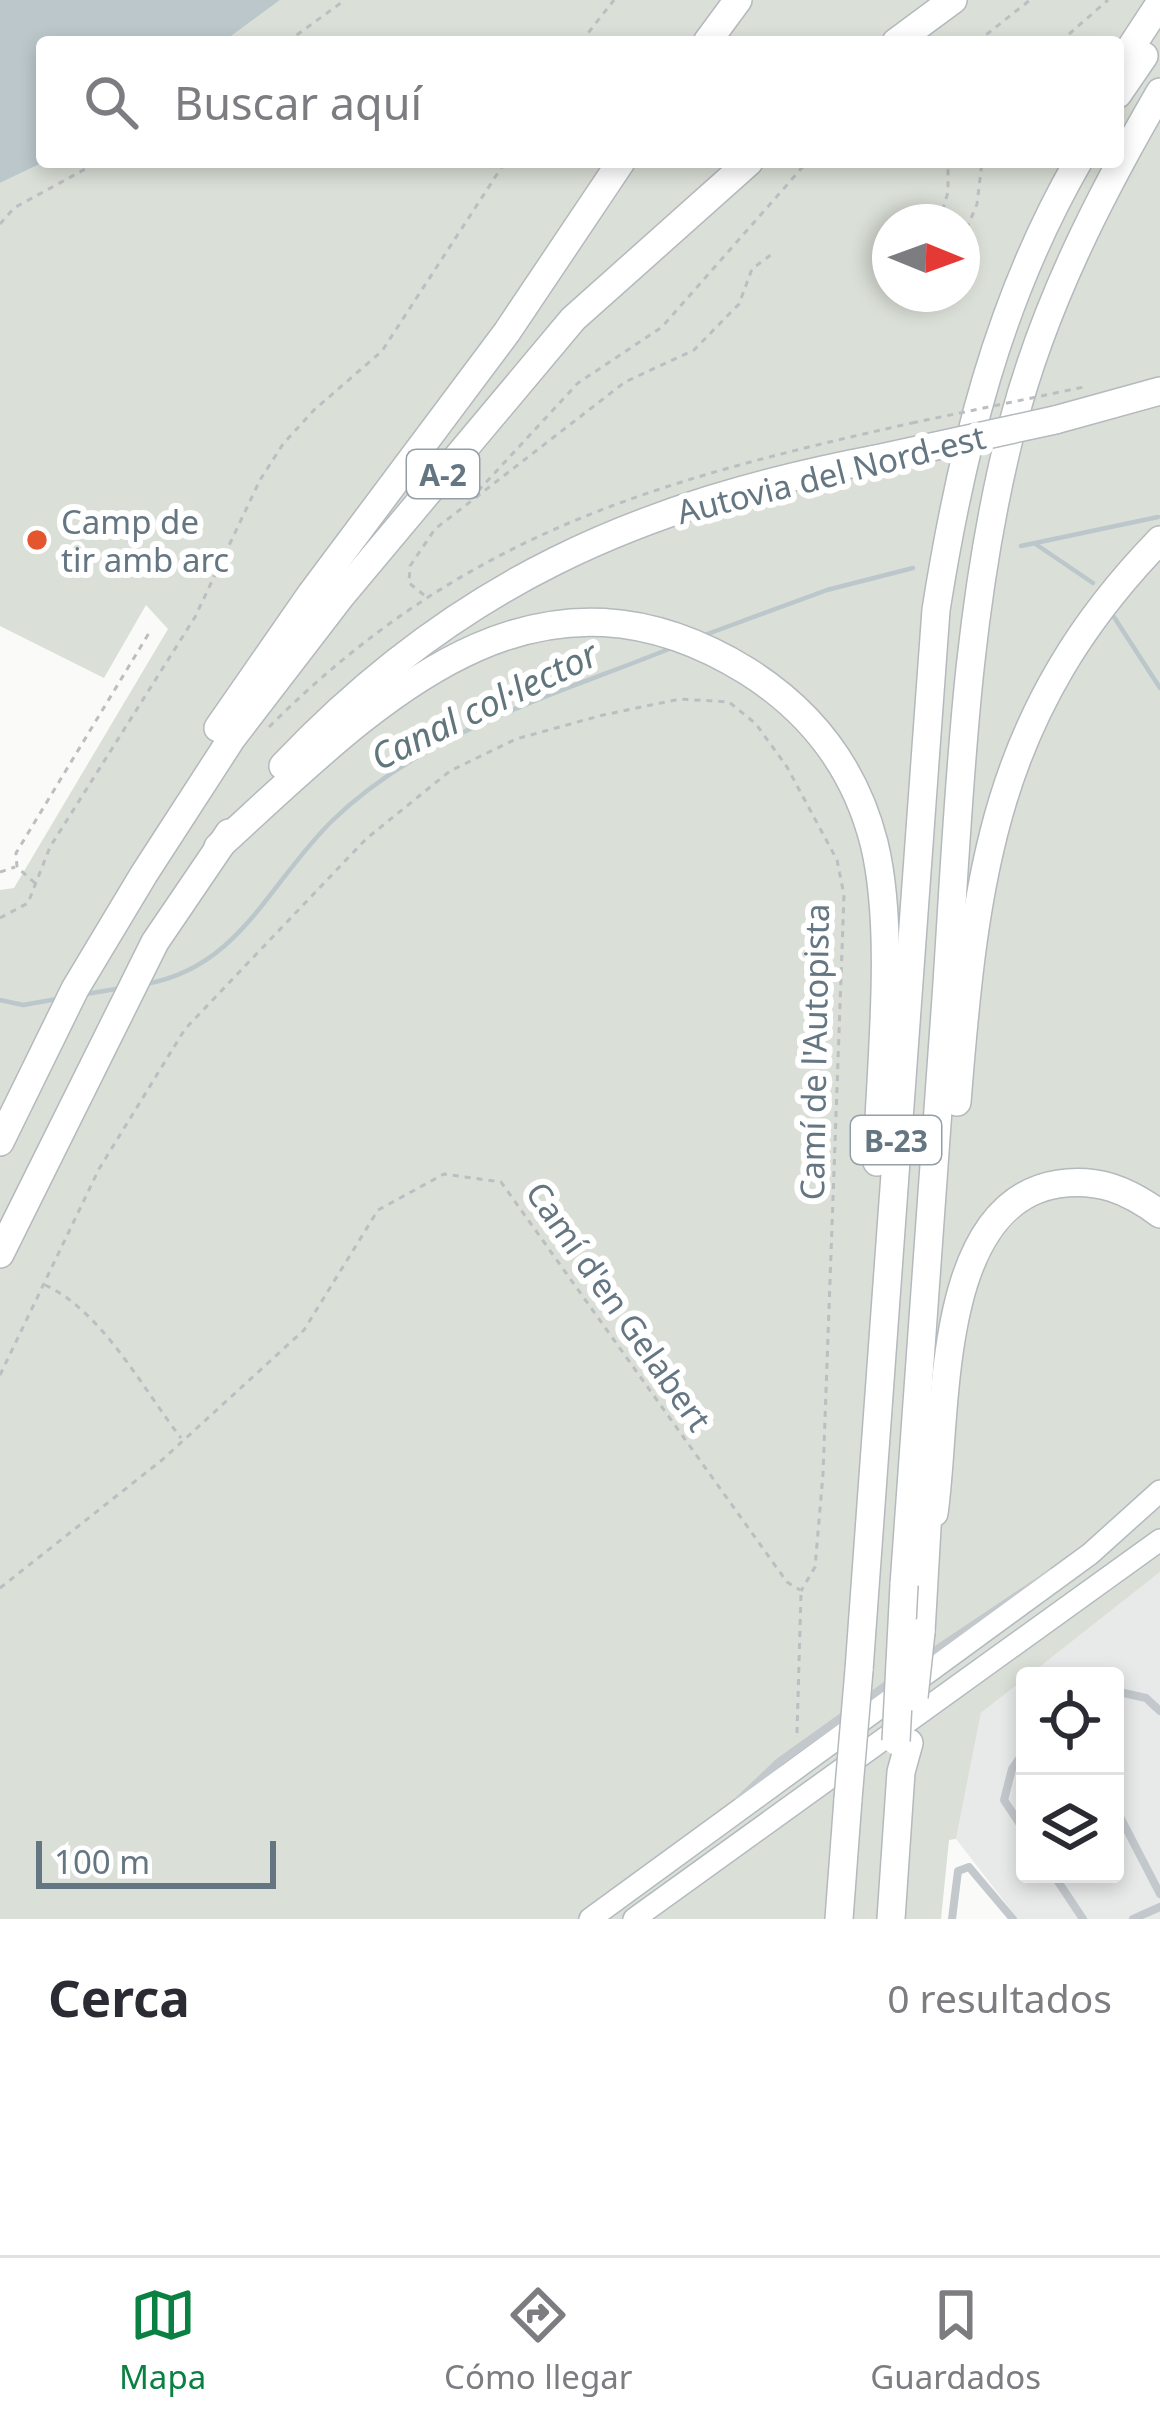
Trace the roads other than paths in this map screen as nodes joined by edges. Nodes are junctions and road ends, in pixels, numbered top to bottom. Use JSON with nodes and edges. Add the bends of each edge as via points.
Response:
{"nodes":[{"id":1,"x":738,"y":0,"type":"edge"},
{"id":2,"x":953,"y":0,"type":"edge"},
{"id":3,"x":1160,"y":3,"type":"edge"},
{"id":4,"x":1160,"y":33,"type":"edge"},
{"id":5,"x":711,"y":36,"type":"edge"},
{"id":6,"x":904,"y":36,"type":"edge"},
{"id":7,"x":1124,"y":58,"type":"edge"},
{"id":8,"x":1124,"y":85,"type":"edge"},
{"id":9,"x":1160,"y":92,"type":"edge"},
{"id":10,"x":1124,"y":155,"type":"edge"},
{"id":11,"x":617,"y":168,"type":"edge"},
{"id":12,"x":741,"y":168,"type":"edge"},
{"id":13,"x":1062,"y":168,"type":"edge"},
{"id":14,"x":1075,"y":168,"type":"edge"},
{"id":15,"x":1116,"y":168,"type":"edge"},
{"id":16,"x":1042,"y":229,"type":"junction"},
{"id":17,"x":1160,"y":391,"type":"edge"},
{"id":18,"x":1160,"y":407,"type":"edge"},
{"id":19,"x":1055,"y":420,"type":"junction"},
{"id":20,"x":1160,"y":540,"type":"edge"},
{"id":21,"x":218,"y":847,"type":"junction"},
{"id":22,"x":122,"y":899,"type":"junction"},
{"id":23,"x":0,"y":1142,"type":"edge"},
{"id":24,"x":1160,"y":1214,"type":"edge"},
{"id":25,"x":0,"y":1255,"type":"edge"},
{"id":26,"x":884,"y":1316,"type":"junction"},
{"id":27,"x":1160,"y":1491,"type":"edge"},
{"id":28,"x":1160,"y":1540,"type":"edge"},
{"id":29,"x":1080,"y":1561,"type":"junction"},
{"id":30,"x":915,"y":1582,"type":"junction"},
{"id":31,"x":1124,"y":1693,"type":"edge"},
{"id":32,"x":1160,"y":1711,"type":"edge"},
{"id":33,"x":903,"y":1742,"type":"junction"},
{"id":34,"x":1016,"y":1763,"type":"edge"},
{"id":35,"x":1016,"y":1818,"type":"edge"},
{"id":36,"x":725,"y":1820,"type":"junction"},
{"id":37,"x":1124,"y":1824,"type":"edge"},
{"id":38,"x":1059,"y":1883,"type":"edge"},
{"id":39,"x":1160,"y":1894,"type":"edge"},
{"id":40,"x":1160,"y":1907,"type":"edge"},
{"id":41,"x":590,"y":1919,"type":"edge"},
{"id":42,"x":634,"y":1919,"type":"edge"},
{"id":43,"x":839,"y":1919,"type":"edge"},
{"id":44,"x":891,"y":1919,"type":"edge"},
{"id":45,"x":952,"y":1919,"type":"edge"},
{"id":46,"x":1013,"y":1919,"type":"edge"},
{"id":47,"x":1083,"y":1919,"type":"edge"},
{"id":48,"x":1133,"y":1919,"type":"edge"}],
"edges":[{"from":1,"to":5,"type":"highway"},
{"from":2,"to":6,"type":"highway"},
{"from":3,"to":7,"type":"highway"},
{"from":4,"to":8,"type":"highway"},
{"from":9,"to":10,"type":"highway","number":"B-23"},
{"from":11,"to":22,"type":"highway","via":[[508,332],[311,594]]},
{"from":12,"to":22,"type":"highway","number":"A-2","via":[[573,319],[355,579]]},
{"from":13,"to":16,"type":"highway"},
{"from":14,"to":16,"type":"highway","number":"B-23"},
{"from":15,"to":30,"type":"highway","number":"B-23","via":[[1058,294],[1014,421],[978,606]]},
{"from":16,"to":26,"type":"highway","number":"B-23","via":[[986,373],[936,610]]},
{"from":17,"to":19,"type":"highway"},
{"from":18,"to":19,"type":"highway","name":"Autovia del Nord-est"},
{"from":19,"to":21,"type":"highway","name":"Autovia del Nord-est","bridge":true,"via":[[814,471],[654,518],[500,586],[339,707]]},
{"from":20,"to":30,"type":"highway","via":[[1093,614],[1037,704],[997,814],[976,910]]},
{"from":21,"to":25,"type":"highway","name":"Autovia del Nord-est","via":[[155,942]]},
{"from":21,"to":26,"type":"highway","via":[[375,706],[448,658],[559,626],[640,628],[726,658],[775,689],[825,737],[874,844],[882,904],[877,1176]]},
{"from":22,"to":23,"type":"highway","number":"A-2"},
{"from":24,"to":30,"type":"highway","via":[[1122,1190],[1073,1182],[1032,1192],[991,1225],[957,1308]]},
{"from":26,"to":43,"type":"highway","number":"B-23","bridge":true},
{"from":27,"to":29,"type":"main road"},
{"from":28,"to":42,"type":"main road"},
{"from":29,"to":36,"type":"main road"},
{"from":29,"to":36,"type":"lane","via":[[1021,1588],[797,1750],[752,1784]]},
{"from":30,"to":33,"type":"highway","number":"B-23","bridge":true},
{"from":30,"to":33,"type":"highway","bridge":true,"via":[[921,1632]]},
{"from":31,"to":32,"type":"lane"},
{"from":33,"to":44,"type":"highway","number":"B-23"},
{"from":34,"to":35,"type":"lane","via":[[1004,1800]]},
{"from":36,"to":41,"type":"main road"},
{"from":37,"to":39,"type":"lane"},
{"from":38,"to":47,"type":"lane"},
{"from":40,"to":48,"type":"lane"},
{"from":45,"to":46,"type":"lane","via":[[958,1871],[969,1867]]}]}
